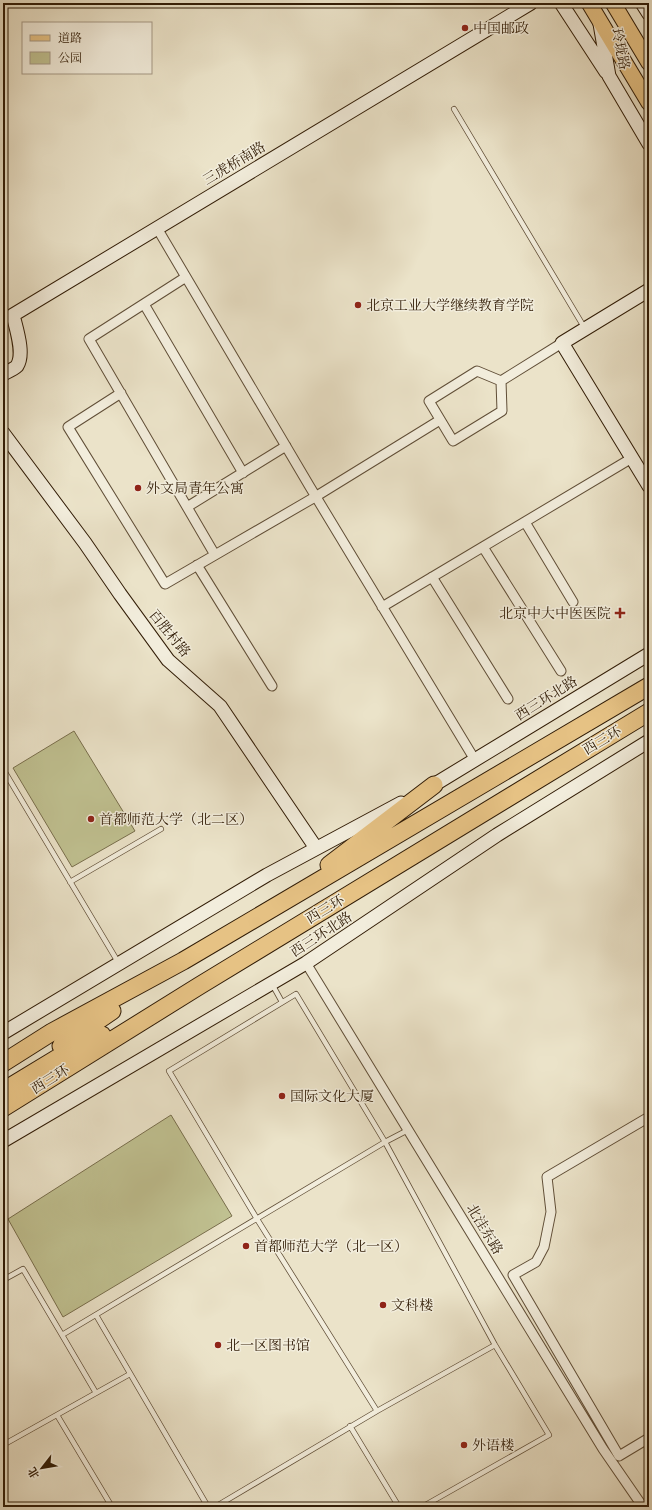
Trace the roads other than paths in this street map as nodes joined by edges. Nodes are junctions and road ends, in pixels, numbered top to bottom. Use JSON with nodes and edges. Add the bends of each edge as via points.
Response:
{"nodes":[{"id":1,"x":531,"y":3,"type":"edge"},
{"id":2,"x":560,"y":3,"type":"edge"},
{"id":3,"x":589,"y":3,"type":"edge"},
{"id":4,"x":613,"y":3,"type":"edge"},
{"id":5,"x":642,"y":3,"type":"edge"},
{"id":6,"x":649,"y":14,"type":"edge"},
{"id":7,"x":600,"y":22,"type":"junction"},
{"id":8,"x":648,"y":59,"type":"edge"},
{"id":9,"x":609,"y":76,"type":"junction"},
{"id":10,"x":649,"y":103,"type":"edge"},
{"id":11,"x":454,"y":109,"type":"dead end"},
{"id":12,"x":649,"y":144,"type":"edge"},
{"id":13,"x":157,"y":228,"type":"junction"},
{"id":14,"x":186,"y":277,"type":"junction"},
{"id":15,"x":649,"y":290,"type":"edge"},
{"id":16,"x":144,"y":304,"type":"junction"},
{"id":17,"x":585,"y":329,"type":"junction"},
{"id":18,"x":562,"y":343,"type":"junction"},
{"id":19,"x":3,"y":374,"type":"edge"},
{"id":20,"x":501,"y":381,"type":"junction"},
{"id":21,"x":121,"y":393,"type":"junction"},
{"id":22,"x":440,"y":420,"type":"junction"},
{"id":23,"x":3,"y":433,"type":"edge"},
{"id":24,"x":286,"y":446,"type":"junction"},
{"id":25,"x":632,"y":458,"type":"junction"},
{"id":26,"x":243,"y":473,"type":"junction"},
{"id":27,"x":649,"y":486,"type":"edge"},
{"id":28,"x":315,"y":496,"type":"junction"},
{"id":29,"x":187,"y":507,"type":"junction"},
{"id":30,"x":525,"y":522,"type":"junction"},
{"id":31,"x":483,"y":547,"type":"junction"},
{"id":32,"x":215,"y":555,"type":"junction"},
{"id":33,"x":197,"y":565,"type":"junction"},
{"id":34,"x":432,"y":577,"type":"junction"},
{"id":35,"x":573,"y":602,"type":"dead end"},
{"id":36,"x":382,"y":607,"type":"junction"},
{"id":37,"x":649,"y":654,"type":"edge"},
{"id":38,"x":561,"y":671,"type":"dead end"},
{"id":39,"x":272,"y":686,"type":"dead end"},
{"id":40,"x":649,"y":686,"type":"edge"},
{"id":41,"x":508,"y":699,"type":"dead end"},
{"id":42,"x":649,"y":712,"type":"edge"},
{"id":43,"x":649,"y":741,"type":"edge"},
{"id":44,"x":475,"y":760,"type":"junction"},
{"id":45,"x":3,"y":769,"type":"edge"},
{"id":46,"x":434,"y":785,"type":"junction"},
{"id":47,"x":161,"y":829,"type":"dead end"},
{"id":48,"x":316,"y":848,"type":"junction"},
{"id":49,"x":70,"y":882,"type":"junction"},
{"id":50,"x":266,"y":912,"type":"junction"},
{"id":51,"x":183,"y":962,"type":"junction"},
{"id":52,"x":306,"y":963,"type":"junction"},
{"id":53,"x":119,"y":964,"type":"junction"},
{"id":54,"x":271,"y":984,"type":"junction"},
{"id":55,"x":199,"y":986,"type":"junction"},
{"id":56,"x":282,"y":1002,"type":"junction"},
{"id":57,"x":3,"y":1032,"type":"edge"},
{"id":58,"x":63,"y":1050,"type":"junction"},
{"id":59,"x":3,"y":1063,"type":"edge"},
{"id":60,"x":3,"y":1081,"type":"edge"},
{"id":61,"x":3,"y":1091,"type":"edge"},
{"id":62,"x":3,"y":1108,"type":"edge"},
{"id":63,"x":649,"y":1117,"type":"edge"},
{"id":64,"x":408,"y":1130,"type":"junction"},
{"id":65,"x":3,"y":1141,"type":"edge"},
{"id":66,"x":385,"y":1142,"type":"junction"},
{"id":67,"x":257,"y":1220,"type":"junction"},
{"id":68,"x":3,"y":1280,"type":"edge"},
{"id":69,"x":96,"y":1315,"type":"junction"},
{"id":70,"x":62,"y":1335,"type":"junction"},
{"id":71,"x":495,"y":1345,"type":"junction"},
{"id":72,"x":130,"y":1374,"type":"junction"},
{"id":73,"x":96,"y":1393,"type":"junction"},
{"id":74,"x":376,"y":1411,"type":"junction"},
{"id":75,"x":58,"y":1415,"type":"junction"},
{"id":76,"x":350,"y":1426,"type":"junction"},
{"id":77,"x":649,"y":1438,"type":"edge"},
{"id":78,"x":3,"y":1445,"type":"edge"},
{"id":79,"x":112,"y":1507,"type":"edge"},
{"id":80,"x":208,"y":1507,"type":"edge"},
{"id":81,"x":216,"y":1507,"type":"edge"},
{"id":82,"x":399,"y":1507,"type":"edge"},
{"id":83,"x":422,"y":1507,"type":"edge"},
{"id":84,"x":643,"y":1507,"type":"edge"}],
"edges":[{"from":1,"to":13,"type":"street","name":"三虎桥南路"},
{"from":2,"to":9,"type":"street"},
{"from":3,"to":7,"type":"main road"},
{"from":4,"to":8,"type":"main road"},
{"from":5,"to":6,"type":"street"},
{"from":7,"to":9,"type":"street","name":"玲珑路"},
{"from":7,"to":10,"type":"main road"},
{"from":9,"to":12,"type":"street","name":"玲珑路"},
{"from":11,"to":17,"type":"lane"},
{"from":13,"to":14,"type":"street"},
{"from":13,"to":19,"type":"street","name":"三虎桥南路","via":[[13,315],[20,356],[16,367]]},
{"from":14,"to":16,"type":"street"},
{"from":14,"to":24,"type":"street"},
{"from":15,"to":17,"type":"street"},
{"from":16,"to":21,"type":"street","via":[[89,339]]},
{"from":16,"to":26,"type":"street"},
{"from":17,"to":18,"type":"street"},
{"from":18,"to":20,"type":"street"},
{"from":18,"to":25,"type":"street"},
{"from":20,"to":22,"type":"street","via":[[477,371],[429,401]]},
{"from":20,"to":22,"type":"street","via":[[502,411],[453,441]]},
{"from":21,"to":29,"type":"street"},
{"from":21,"to":33,"type":"street","via":[[68,427],[165,584]]},
{"from":22,"to":28,"type":"street"},
{"from":23,"to":48,"type":"street","name":"百胜村路","via":[[168,660],[220,706]]},
{"from":24,"to":26,"type":"street"},
{"from":24,"to":28,"type":"street"},
{"from":25,"to":27,"type":"street"},
{"from":25,"to":30,"type":"street"},
{"from":26,"to":29,"type":"street"},
{"from":28,"to":32,"type":"street"},
{"from":28,"to":36,"type":"street"},
{"from":29,"to":32,"type":"street"},
{"from":30,"to":31,"type":"street"},
{"from":30,"to":35,"type":"street"},
{"from":31,"to":34,"type":"street"},
{"from":31,"to":38,"type":"street"},
{"from":32,"to":33,"type":"street"},
{"from":33,"to":39,"type":"street"},
{"from":34,"to":36,"type":"street"},
{"from":34,"to":41,"type":"street"},
{"from":36,"to":44,"type":"street"},
{"from":37,"to":44,"type":"street","name":"西三环北路"},
{"from":40,"to":50,"type":"highway","name":"西三环"},
{"from":42,"to":55,"type":"highway","name":"西三环"},
{"from":43,"to":52,"type":"street","name":"西三环北路","via":[[497,835]]},
{"from":44,"to":46,"type":"street","name":"西三环北路"},
{"from":45,"to":49,"type":"lane"},
{"from":46,"to":48,"type":"street","name":"西三环北路"},
{"from":46,"to":50,"type":"highway"},
{"from":47,"to":49,"type":"lane"},
{"from":48,"to":53,"type":"street","name":"西三环北路"},
{"from":49,"to":53,"type":"lane"},
{"from":50,"to":51,"type":"highway","name":"西三环"},
{"from":51,"to":58,"type":"highway"},
{"from":51,"to":59,"type":"highway","name":"西三环","via":[[52,1032]]},
{"from":52,"to":54,"type":"street","name":"西三环北路"},
{"from":52,"to":64,"type":"street","name":"北洼东路"},
{"from":53,"to":57,"type":"street","name":"西三环北路"},
{"from":54,"to":56,"type":"lane"},
{"from":54,"to":65,"type":"street","name":"西三环北路"},
{"from":55,"to":58,"type":"highway"},
{"from":55,"to":62,"type":"highway","name":"西三环"},
{"from":56,"to":66,"type":"lane","via":[[296,994]]},
{"from":56,"to":67,"type":"lane","via":[[169,1071]]},
{"from":58,"to":60,"type":"highway"},
{"from":58,"to":61,"type":"highway"},
{"from":63,"to":77,"type":"street","via":[[547,1177],[551,1212],[544,1247],[536,1262],[513,1275],[619,1456]]},
{"from":64,"to":66,"type":"lane"},
{"from":64,"to":84,"type":"street","name":"北洼东路","via":[[603,1448]]},
{"from":66,"to":67,"type":"lane"},
{"from":66,"to":71,"type":"lane"},
{"from":67,"to":69,"type":"lane"},
{"from":67,"to":74,"type":"lane"},
{"from":68,"to":70,"type":"lane","via":[[23,1269]]},
{"from":69,"to":70,"type":"lane"},
{"from":69,"to":72,"type":"lane"},
{"from":70,"to":73,"type":"lane"},
{"from":71,"to":74,"type":"lane"},
{"from":71,"to":83,"type":"lane","via":[[549,1435]]},
{"from":72,"to":73,"type":"lane"},
{"from":72,"to":80,"type":"lane"},
{"from":73,"to":75,"type":"lane"},
{"from":74,"to":76,"type":"lane"},
{"from":75,"to":78,"type":"lane"},
{"from":75,"to":79,"type":"lane"},
{"from":76,"to":81,"type":"lane"},
{"from":76,"to":82,"type":"lane"}]}
